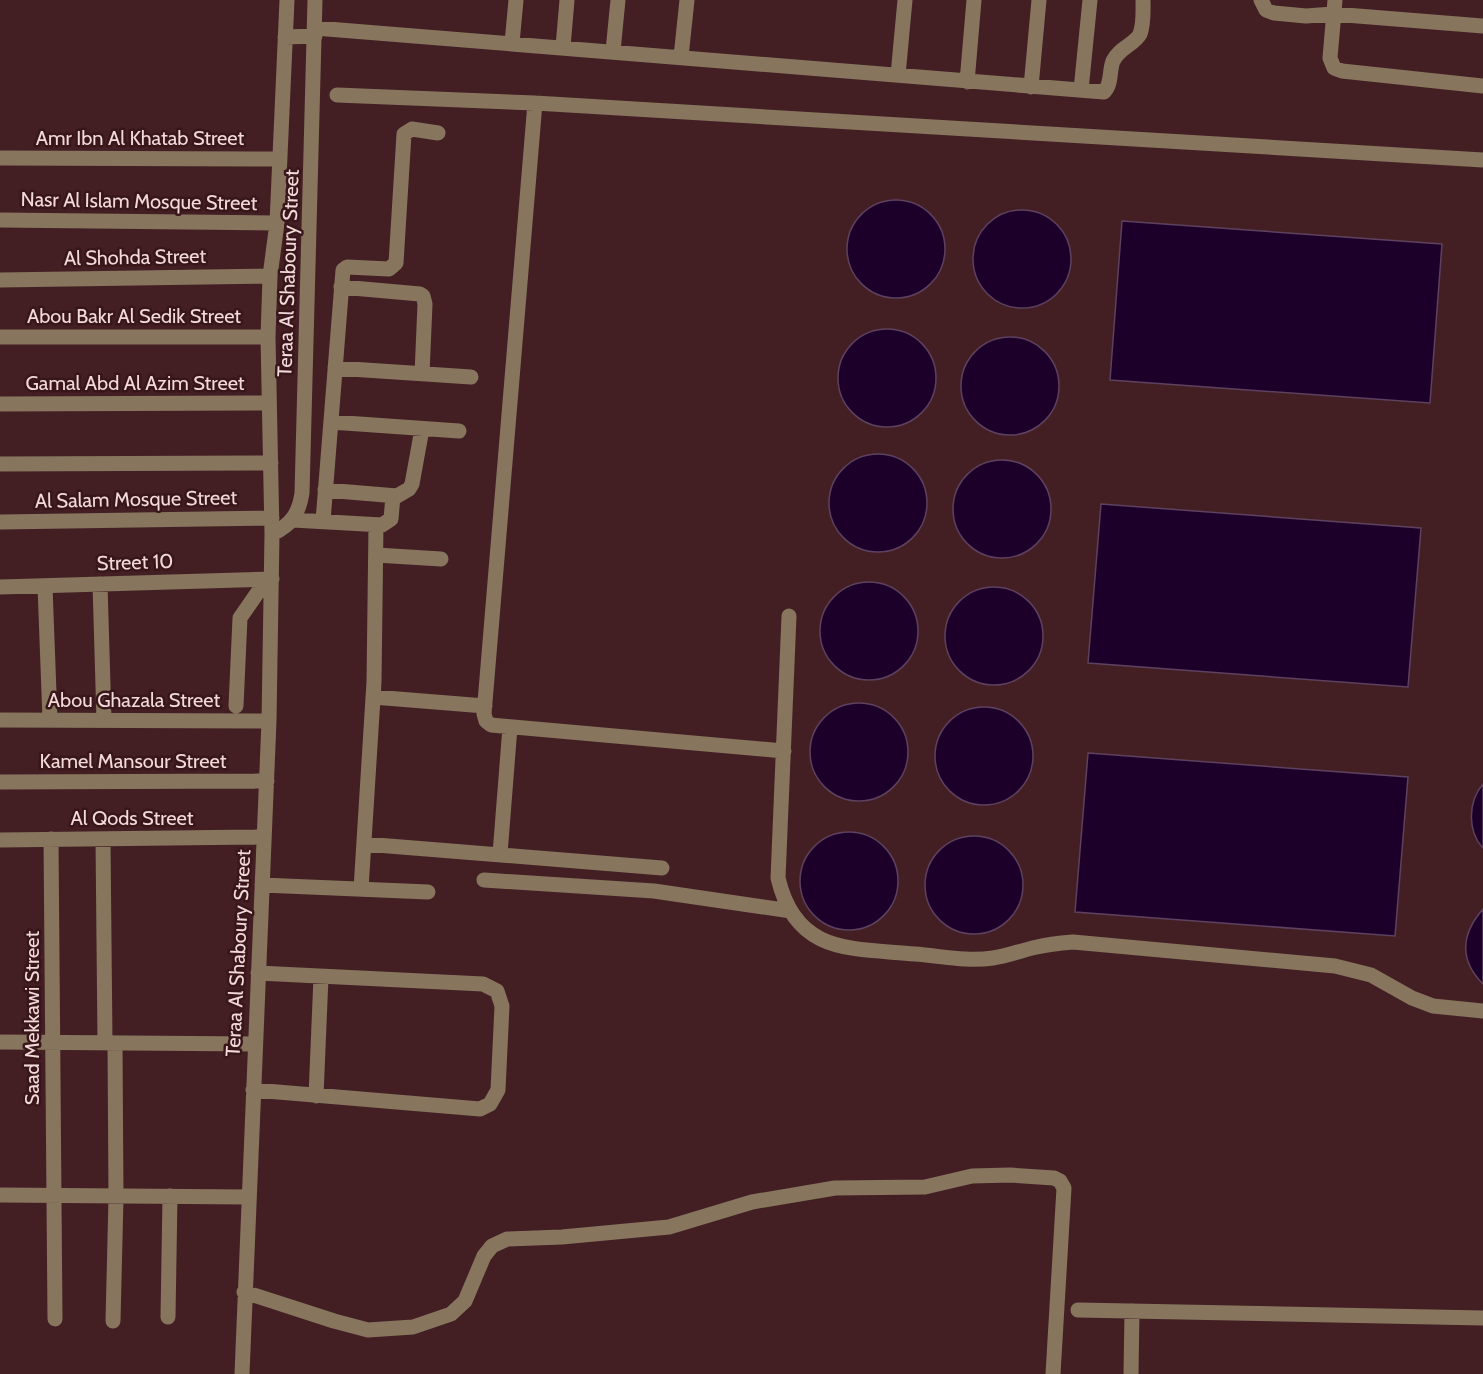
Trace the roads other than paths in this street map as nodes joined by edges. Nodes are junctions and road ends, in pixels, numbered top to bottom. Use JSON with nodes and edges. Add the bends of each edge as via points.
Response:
{"nodes":[{"id":1,"x":287,"y":0,"type":"edge"},
{"id":2,"x":315,"y":0,"type":"edge"},
{"id":3,"x":516,"y":0,"type":"edge"},
{"id":4,"x":567,"y":0,"type":"edge"},
{"id":5,"x":618,"y":0,"type":"edge"},
{"id":6,"x":687,"y":0,"type":"edge"},
{"id":7,"x":905,"y":0,"type":"edge"},
{"id":8,"x":974,"y":0,"type":"edge"},
{"id":9,"x":1039,"y":0,"type":"edge"},
{"id":10,"x":1090,"y":0,"type":"edge"},
{"id":11,"x":1143,"y":0,"type":"edge"},
{"id":12,"x":1261,"y":0,"type":"edge"},
{"id":13,"x":1334,"y":7,"type":"edge"},
{"id":14,"x":1483,"y":26,"type":"edge"},
{"id":15,"x":315,"y":32,"type":"junction"},
{"id":16,"x":285,"y":37,"type":"junction"},
{"id":17,"x":512,"y":43,"type":"junction"},
{"id":18,"x":563,"y":47,"type":"junction"},
{"id":19,"x":613,"y":51,"type":"junction"},
{"id":20,"x":681,"y":57,"type":"junction"},
{"id":21,"x":898,"y":75,"type":"junction"},
{"id":22,"x":967,"y":82,"type":"junction"},
{"id":23,"x":1031,"y":87,"type":"junction"},
{"id":24,"x":1483,"y":87,"type":"edge"},
{"id":25,"x":1081,"y":90,"type":"junction"},
{"id":26,"x":337,"y":95,"type":"dead end"},
{"id":27,"x":535,"y":103,"type":"junction"},
{"id":28,"x":438,"y":133,"type":"dead end"},
{"id":29,"x":0,"y":158,"type":"edge"},
{"id":30,"x":279,"y":159,"type":"junction"},
{"id":31,"x":1483,"y":160,"type":"edge"},
{"id":32,"x":0,"y":220,"type":"edge"},
{"id":33,"x":277,"y":223,"type":"junction"},
{"id":34,"x":270,"y":276,"type":"junction"},
{"id":35,"x":0,"y":280,"type":"edge"},
{"id":36,"x":341,"y":287,"type":"junction"},
{"id":37,"x":0,"y":337,"type":"edge"},
{"id":38,"x":268,"y":337,"type":"junction"},
{"id":39,"x":334,"y":368,"type":"junction"},
{"id":40,"x":422,"y":374,"type":"junction"},
{"id":41,"x":471,"y":377,"type":"dead end"},
{"id":42,"x":269,"y":403,"type":"junction"},
{"id":43,"x":0,"y":404,"type":"edge"},
{"id":44,"x":331,"y":422,"type":"junction"},
{"id":45,"x":422,"y":429,"type":"junction"},
{"id":46,"x":459,"y":432,"type":"dead end"},
{"id":47,"x":271,"y":463,"type":"junction"},
{"id":48,"x":0,"y":464,"type":"edge"},
{"id":49,"x":326,"y":490,"type":"junction"},
{"id":50,"x":393,"y":496,"type":"junction"},
{"id":51,"x":272,"y":518,"type":"junction"},
{"id":52,"x":293,"y":520,"type":"junction"},
{"id":53,"x":323,"y":521,"type":"junction"},
{"id":54,"x":0,"y":522,"type":"edge"},
{"id":55,"x":376,"y":525,"type":"junction"},
{"id":56,"x":272,"y":534,"type":"junction"},
{"id":57,"x":376,"y":555,"type":"junction"},
{"id":58,"x":441,"y":559,"type":"dead end"},
{"id":59,"x":269,"y":579,"type":"junction"},
{"id":60,"x":100,"y":584,"type":"junction"},
{"id":61,"x":45,"y":585,"type":"junction"},
{"id":62,"x":0,"y":586,"type":"edge"},
{"id":63,"x":789,"y":616,"type":"dead end"},
{"id":64,"x":373,"y":690,"type":"junction"},
{"id":65,"x":236,"y":706,"type":"dead end"},
{"id":66,"x":485,"y":706,"type":"junction"},
{"id":67,"x":0,"y":720,"type":"edge"},
{"id":68,"x":50,"y":720,"type":"junction"},
{"id":69,"x":104,"y":720,"type":"junction"},
{"id":70,"x":269,"y":721,"type":"junction"},
{"id":71,"x":510,"y":727,"type":"junction"},
{"id":72,"x":784,"y":751,"type":"junction"},
{"id":73,"x":267,"y":781,"type":"junction"},
{"id":74,"x":0,"y":782,"type":"edge"},
{"id":75,"x":264,"y":837,"type":"junction"},
{"id":76,"x":51,"y":839,"type":"junction"},
{"id":77,"x":103,"y":839,"type":"junction"},
{"id":78,"x":0,"y":840,"type":"edge"},
{"id":79,"x":364,"y":844,"type":"junction"},
{"id":80,"x":500,"y":854,"type":"junction"},
{"id":81,"x":662,"y":868,"type":"dead end"},
{"id":82,"x":484,"y":880,"type":"dead end"},
{"id":83,"x":262,"y":885,"type":"junction"},
{"id":84,"x":362,"y":889,"type":"junction"},
{"id":85,"x":428,"y":892,"type":"dead end"},
{"id":86,"x":791,"y":911,"type":"junction"},
{"id":87,"x":258,"y":974,"type":"junction"},
{"id":88,"x":321,"y":977,"type":"junction"},
{"id":89,"x":1483,"y":1011,"type":"edge"},
{"id":90,"x":0,"y":1042,"type":"edge"},
{"id":91,"x":53,"y":1042,"type":"junction"},
{"id":92,"x":110,"y":1043,"type":"junction"},
{"id":93,"x":255,"y":1044,"type":"junction"},
{"id":94,"x":253,"y":1090,"type":"junction"},
{"id":95,"x":316,"y":1096,"type":"junction"},
{"id":96,"x":0,"y":1195,"type":"edge"},
{"id":97,"x":54,"y":1196,"type":"junction"},
{"id":98,"x":170,"y":1197,"type":"junction"},
{"id":99,"x":248,"y":1197,"type":"junction"},
{"id":100,"x":116,"y":1198,"type":"junction"},
{"id":101,"x":244,"y":1292,"type":"junction"},
{"id":102,"x":1077,"y":1310,"type":"dead end"},
{"id":103,"x":1132,"y":1311,"type":"junction"},
{"id":104,"x":168,"y":1317,"type":"dead end"},
{"id":105,"x":1483,"y":1318,"type":"edge"},
{"id":106,"x":54,"y":1319,"type":"dead end"},
{"id":107,"x":113,"y":1321,"type":"dead end"},
{"id":108,"x":242,"y":1374,"type":"edge"},
{"id":109,"x":1053,"y":1374,"type":"edge"},
{"id":110,"x":1131,"y":1374,"type":"edge"}],
"edges":[{"from":1,"to":16,"type":"street","name":"Teraa Al Shaboury Street"},
{"from":2,"to":15,"type":"street","name":"Teraa Al Shaboury Street"},
{"from":3,"to":17,"type":"street"},
{"from":4,"to":18,"type":"street"},
{"from":5,"to":19,"type":"street"},
{"from":6,"to":20,"type":"street"},
{"from":7,"to":21,"type":"street"},
{"from":8,"to":22,"type":"street"},
{"from":9,"to":23,"type":"street"},
{"from":10,"to":25,"type":"street"},
{"from":11,"to":25,"type":"street","via":[[1141,31],[1114,59],[1106,90]]},
{"from":12,"to":13,"type":"street","via":[[1266,10],[1274,13],[1306,16]]},
{"from":13,"to":14,"type":"street"},
{"from":13,"to":24,"type":"street","via":[[1330,63],[1334,68]]},
{"from":15,"to":16,"type":"street"},
{"from":15,"to":17,"type":"street"},
{"from":15,"to":52,"type":"street","name":"Teraa Al Shaboury Street","via":[[302,493]]},
{"from":16,"to":30,"type":"street","name":"Teraa Al Shaboury Street"},
{"from":17,"to":18,"type":"street"},
{"from":18,"to":19,"type":"street"},
{"from":19,"to":20,"type":"street"},
{"from":20,"to":21,"type":"street"},
{"from":21,"to":22,"type":"street"},
{"from":22,"to":23,"type":"street"},
{"from":23,"to":25,"type":"street"},
{"from":26,"to":27,"type":"street"},
{"from":27,"to":31,"type":"street"},
{"from":27,"to":66,"type":"street"},
{"from":28,"to":36,"type":"street","via":[[412,129],[404,134],[396,263],[389,269],[346,267]]},
{"from":29,"to":30,"type":"street","name":"Amr Ibn Al Khatab Street"},
{"from":30,"to":33,"type":"street","name":"Teraa Al Shaboury Street"},
{"from":32,"to":33,"type":"street","name":"Nasr Al Islam Mosque Street"},
{"from":33,"to":34,"type":"street","name":"Teraa Al Shaboury Street"},
{"from":34,"to":35,"type":"street","name":"Al Shohda Street"},
{"from":34,"to":38,"type":"street","name":"Teraa Al Shaboury Street"},
{"from":36,"to":39,"type":"street"},
{"from":36,"to":40,"type":"street","via":[[423,296]]},
{"from":37,"to":38,"type":"street","name":"Abou Bakr Al Sedik Street"},
{"from":38,"to":42,"type":"street","name":"Teraa Al Shaboury Street"},
{"from":39,"to":40,"type":"street"},
{"from":39,"to":44,"type":"street"},
{"from":40,"to":41,"type":"street"},
{"from":42,"to":43,"type":"street","name":"Gamal Abd Al Azim Street"},
{"from":42,"to":47,"type":"street","name":"Teraa Al Shaboury Street"},
{"from":44,"to":45,"type":"street"},
{"from":44,"to":49,"type":"street"},
{"from":45,"to":46,"type":"street"},
{"from":45,"to":50,"type":"street","via":[[412,483],[403,494]]},
{"from":47,"to":48,"type":"street"},
{"from":47,"to":51,"type":"street","name":"Teraa Al Shaboury Street"},
{"from":49,"to":50,"type":"street"},
{"from":49,"to":53,"type":"street"},
{"from":50,"to":55,"type":"street","via":[[391,519]]},
{"from":51,"to":54,"type":"street","name":"Al Salam Mosque Street"},
{"from":51,"to":56,"type":"street","name":"Teraa Al Shaboury Street"},
{"from":52,"to":53,"type":"street"},
{"from":52,"to":56,"type":"street"},
{"from":53,"to":55,"type":"street"},
{"from":55,"to":57,"type":"street"},
{"from":56,"to":59,"type":"street","name":"Teraa Al Shaboury Street"},
{"from":57,"to":58,"type":"street"},
{"from":57,"to":64,"type":"street"},
{"from":59,"to":60,"type":"street","name":"Street 10"},
{"from":59,"to":65,"type":"street","via":[[240,618]]},
{"from":59,"to":70,"type":"street","name":"Teraa Al Shaboury Street"},
{"from":60,"to":61,"type":"street","name":"Street 10"},
{"from":60,"to":69,"type":"street"},
{"from":61,"to":62,"type":"street","name":"Street 10"},
{"from":61,"to":68,"type":"street"},
{"from":63,"to":72,"type":"street"},
{"from":64,"to":66,"type":"street"},
{"from":64,"to":79,"type":"street"},
{"from":66,"to":71,"type":"street","via":[[488,723]]},
{"from":67,"to":68,"type":"street","name":"Abou Ghazala Street"},
{"from":68,"to":69,"type":"street","name":"Abou Ghazala Street"},
{"from":69,"to":70,"type":"street","name":"Abou Ghazala Street"},
{"from":70,"to":73,"type":"street","name":"Teraa Al Shaboury Street"},
{"from":71,"to":72,"type":"street"},
{"from":71,"to":80,"type":"street"},
{"from":72,"to":86,"type":"street","via":[[778,878]]},
{"from":73,"to":74,"type":"street","name":"Kamel Mansour Street"},
{"from":73,"to":75,"type":"street","name":"Teraa Al Shaboury Street"},
{"from":75,"to":77,"type":"street","name":"Al Qods Street"},
{"from":75,"to":83,"type":"street","name":"Teraa Al Shaboury Street"},
{"from":76,"to":77,"type":"street","name":"Al Qods Street"},
{"from":76,"to":78,"type":"street","name":"Al Qods Street"},
{"from":76,"to":91,"type":"street","name":"Saad Mekkawi Street"},
{"from":77,"to":92,"type":"street"},
{"from":79,"to":80,"type":"street"},
{"from":79,"to":84,"type":"street"},
{"from":80,"to":81,"type":"street"},
{"from":82,"to":86,"type":"street","via":[[654,891]]},
{"from":83,"to":84,"type":"street"},
{"from":83,"to":87,"type":"street","name":"Teraa Al Shaboury Street"},
{"from":84,"to":85,"type":"street"},
{"from":86,"to":89,"type":"street","via":[[807,929],[838,947],[981,960],[1073,942],[1335,966],[1371,975],[1433,1006]]},
{"from":87,"to":88,"type":"street"},
{"from":87,"to":93,"type":"street","name":"Teraa Al Shaboury Street"},
{"from":88,"to":95,"type":"street"},
{"from":88,"to":95,"type":"street","via":[[488,985],[500,995],[502,1016],[498,1090],[485,1107],[474,1110]]},
{"from":90,"to":91,"type":"street"},
{"from":91,"to":92,"type":"street"},
{"from":91,"to":97,"type":"street","name":"Saad Mekkawi Street"},
{"from":92,"to":93,"type":"street"},
{"from":92,"to":100,"type":"street"},
{"from":93,"to":94,"type":"street","name":"Teraa Al Shaboury Street"},
{"from":94,"to":95,"type":"street"},
{"from":94,"to":99,"type":"street","name":"Teraa Al Shaboury Street"},
{"from":96,"to":97,"type":"street"},
{"from":97,"to":100,"type":"street"},
{"from":97,"to":106,"type":"street","name":"Saad Mekkawi Street"},
{"from":98,"to":99,"type":"street"},
{"from":98,"to":100,"type":"street"},
{"from":98,"to":104,"type":"street"},
{"from":99,"to":101,"type":"street","name":"Teraa Al Shaboury Street"},
{"from":100,"to":107,"type":"street"},
{"from":101,"to":108,"type":"street","name":"Teraa Al Shaboury Street"},
{"from":101,"to":109,"type":"street","via":[[368,1330],[413,1327],[451,1314],[465,1301],[484,1256],[492,1246],[507,1239],[669,1227],[752,1202],[835,1188],[925,1187],[972,1176],[1054,1178],[1060,1181],[1064,1193]]},
{"from":102,"to":103,"type":"street"},
{"from":103,"to":105,"type":"street"},
{"from":103,"to":110,"type":"street"}]}
